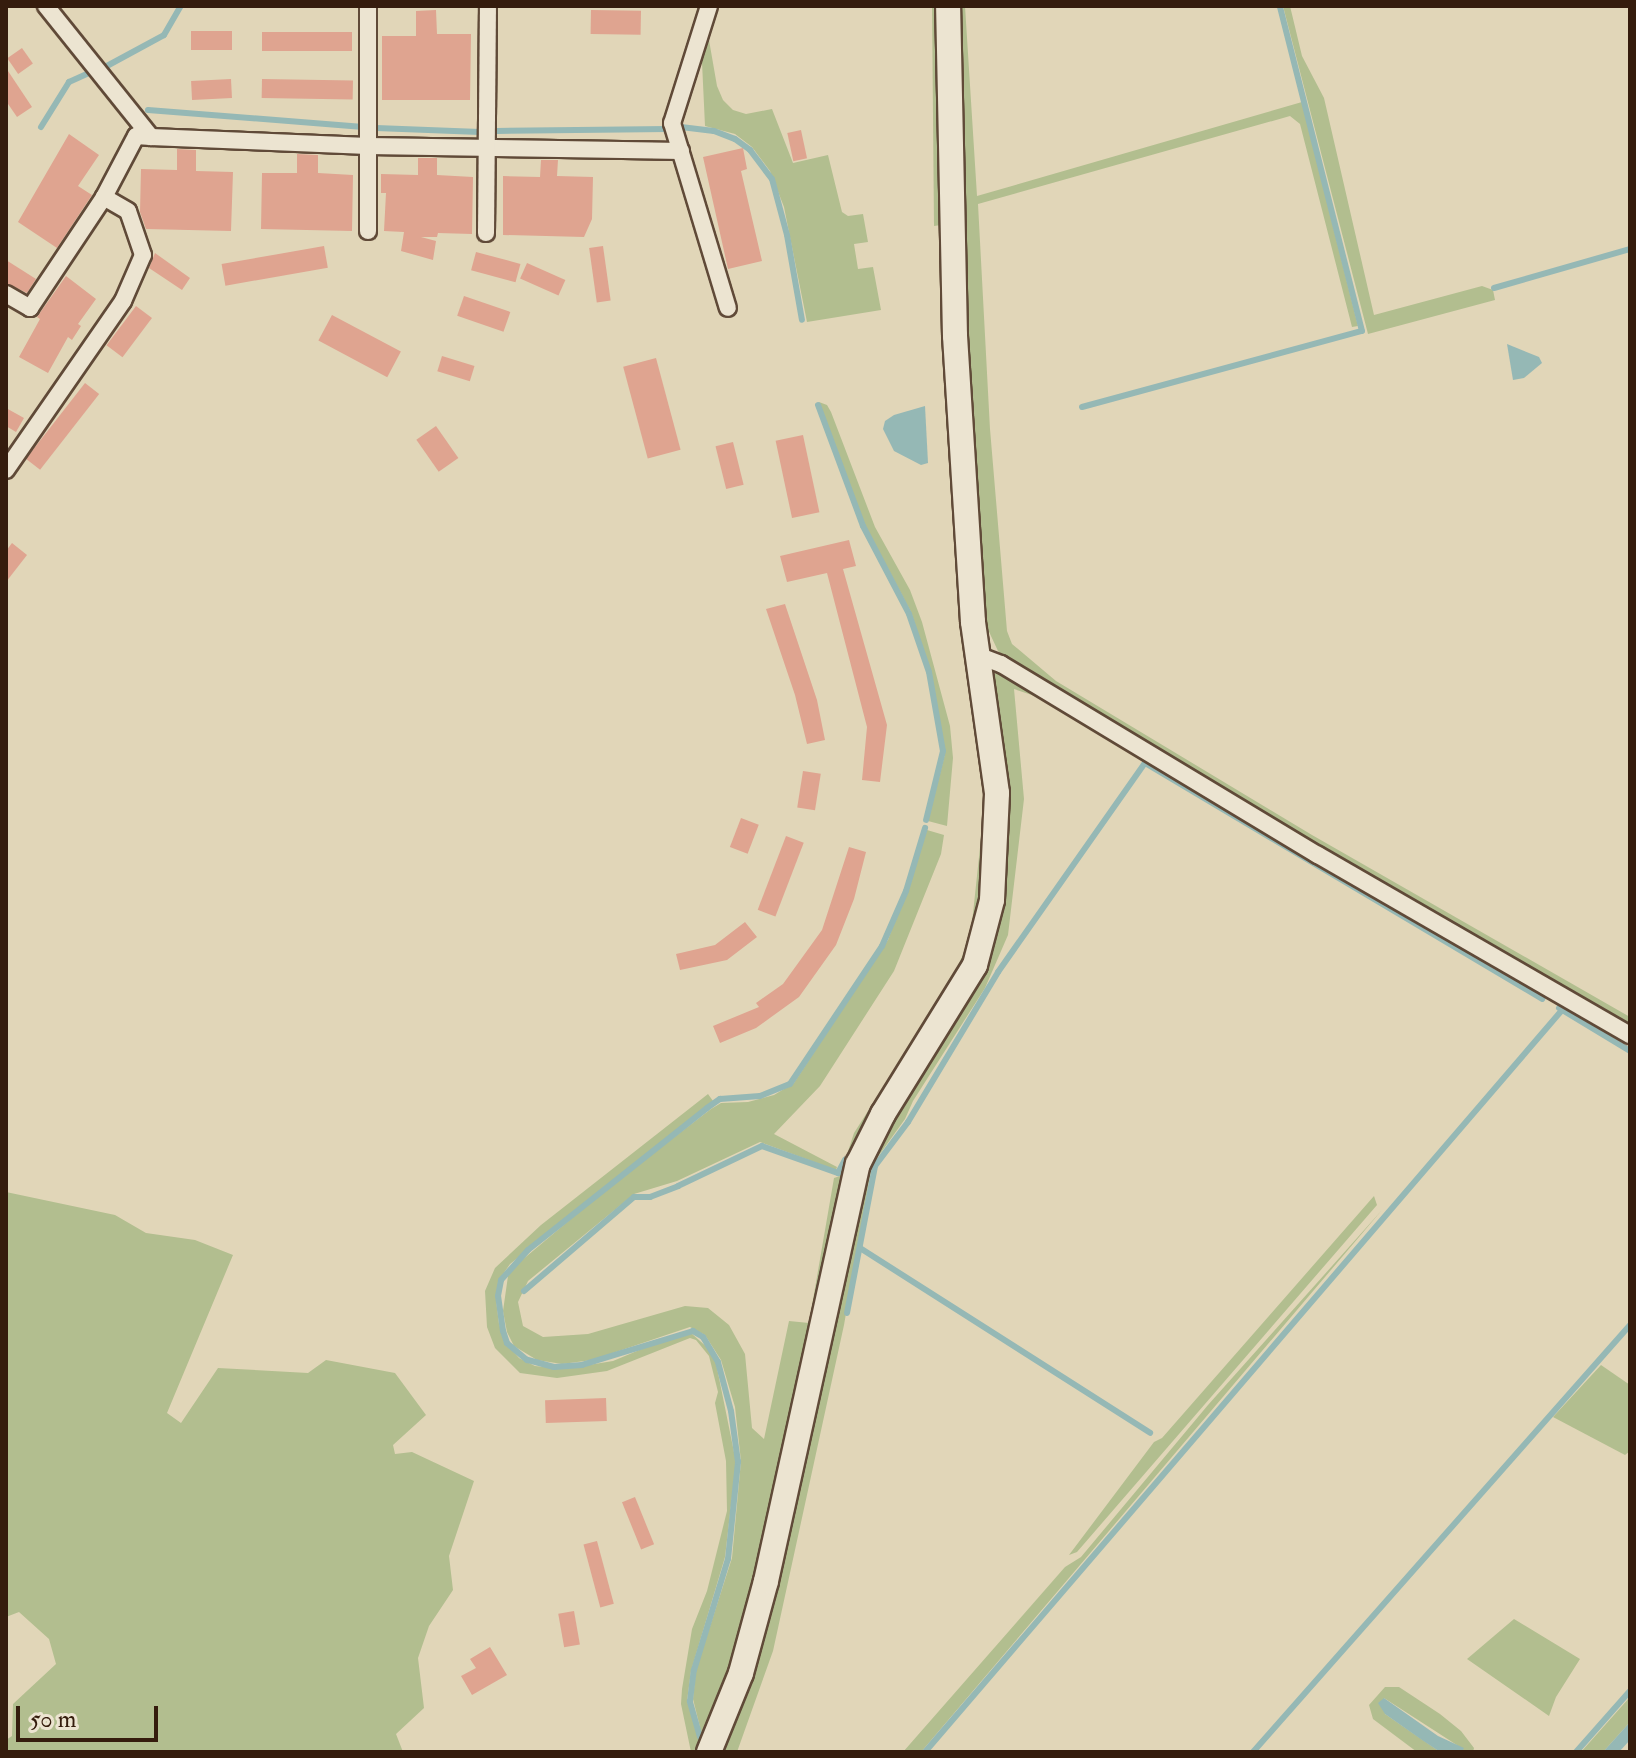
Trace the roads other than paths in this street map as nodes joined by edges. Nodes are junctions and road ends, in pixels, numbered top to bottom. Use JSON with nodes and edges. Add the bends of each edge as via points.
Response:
{"nodes":[{"id":1,"x":46,"y":6,"type":"edge"},
{"id":2,"x":368,"y":6,"type":"edge"},
{"id":3,"x":488,"y":6,"type":"edge"},
{"id":4,"x":709,"y":6,"type":"edge"},
{"id":5,"x":948,"y":6,"type":"edge"},
{"id":6,"x":151,"y":137,"type":"junction"},
{"id":7,"x":368,"y":146,"type":"junction"},
{"id":8,"x":487,"y":148,"type":"junction"},
{"id":9,"x":681,"y":151,"type":"junction"},
{"id":10,"x":104,"y":197,"type":"junction"},
{"id":11,"x":368,"y":231,"type":"dead end"},
{"id":12,"x":486,"y":233,"type":"dead end"},
{"id":13,"x":6,"y":294,"type":"edge"},
{"id":14,"x":728,"y":308,"type":"dead end"},
{"id":15,"x":6,"y":470,"type":"edge"},
{"id":16,"x":977,"y":655,"type":"junction"},
{"id":17,"x":1630,"y":1035,"type":"edge"},
{"id":18,"x":709,"y":1752,"type":"edge"}],
"edges":[{"from":1,"to":6,"type":"street"},
{"from":2,"to":7,"type":"street"},
{"from":3,"to":8,"type":"street"},
{"from":4,"to":9,"type":"street","via":[[672,123]]},
{"from":5,"to":16,"type":"street","via":[[955,336]]},
{"from":6,"to":7,"type":"street"},
{"from":6,"to":10,"type":"street","via":[[136,136]]},
{"from":7,"to":8,"type":"street"},
{"from":7,"to":11,"type":"street"},
{"from":8,"to":9,"type":"street"},
{"from":8,"to":12,"type":"street"},
{"from":9,"to":14,"type":"street"},
{"from":10,"to":13,"type":"street","via":[[30,308]]},
{"from":10,"to":15,"type":"street","via":[[128,211],[143,255],[123,301]]},
{"from":16,"to":17,"type":"street","via":[[1001,664]]},
{"from":16,"to":18,"type":"street","via":[[997,793],[987,927],[975,965],[858,1164],[763,1595],[741,1673]]}]}
